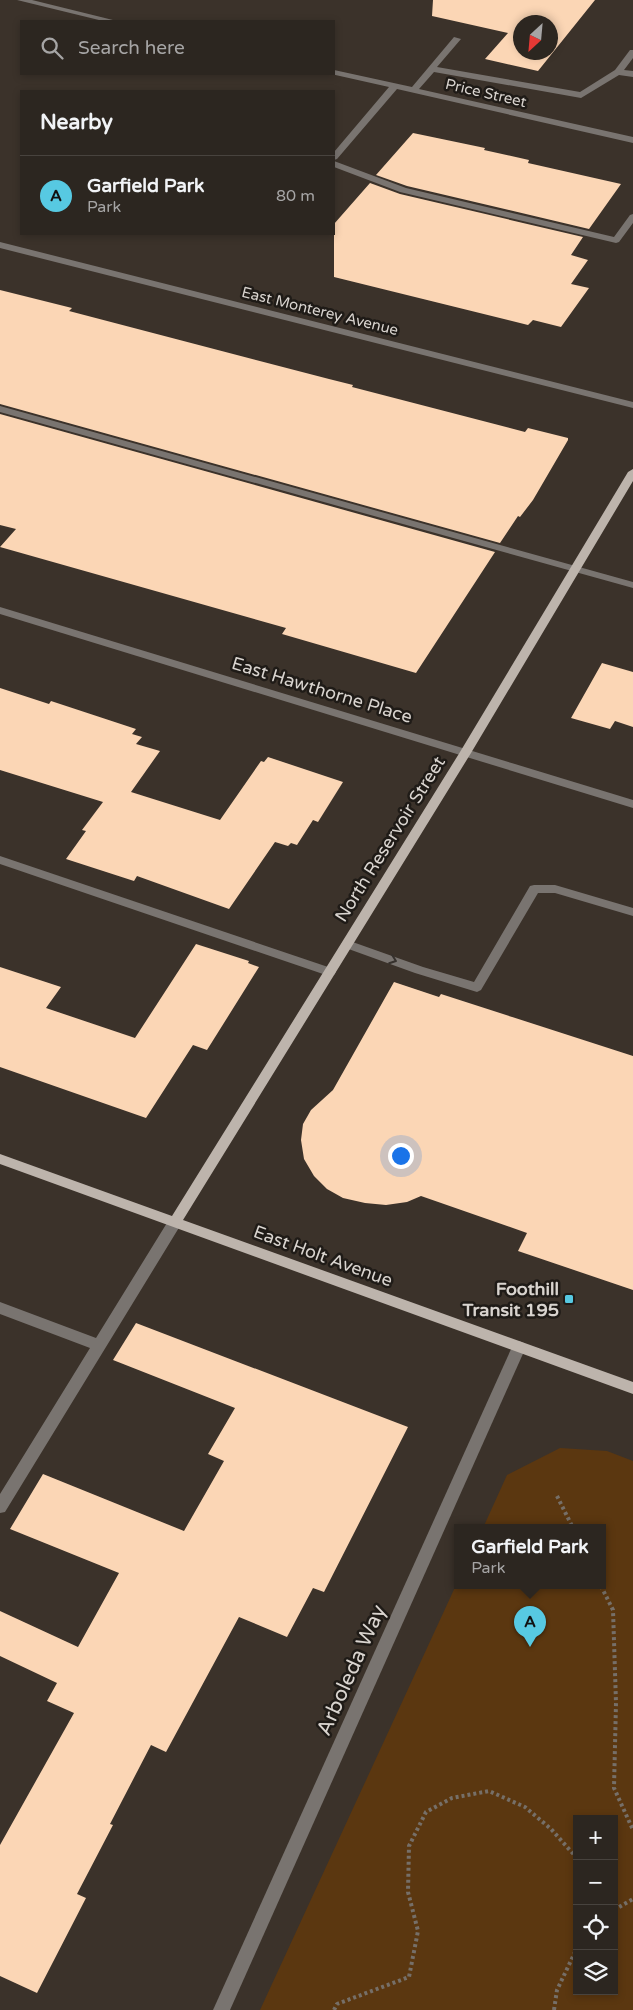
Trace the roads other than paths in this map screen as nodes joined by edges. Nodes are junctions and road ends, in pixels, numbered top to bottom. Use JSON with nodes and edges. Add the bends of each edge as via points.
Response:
{"nodes":[{"id":1,"x":21,"y":0,"type":"edge"},
{"id":2,"x":109,"y":20,"type":"edge"},
{"id":3,"x":456,"y":39,"type":"dead end"},
{"id":4,"x":633,"y":52,"type":"edge"},
{"id":5,"x":432,"y":69,"type":"junction"},
{"id":6,"x":335,"y":72,"type":"edge"},
{"id":7,"x":618,"y":72,"type":"junction"},
{"id":8,"x":633,"y":74,"type":"edge"},
{"id":9,"x":395,"y":86,"type":"junction"},
{"id":10,"x":414,"y":90,"type":"junction"},
{"id":11,"x":633,"y":140,"type":"edge"},
{"id":12,"x":335,"y":156,"type":"edge"},
{"id":13,"x":335,"y":164,"type":"edge"},
{"id":14,"x":633,"y":217,"type":"edge"},
{"id":15,"x":0,"y":245,"type":"edge"},
{"id":16,"x":633,"y":406,"type":"edge"},
{"id":17,"x":0,"y":409,"type":"edge"},
{"id":18,"x":633,"y":472,"type":"edge"},
{"id":19,"x":575,"y":569,"type":"junction"},
{"id":20,"x":633,"y":585,"type":"edge"},
{"id":21,"x":0,"y":610,"type":"edge"},
{"id":22,"x":465,"y":753,"type":"junction"},
{"id":23,"x":633,"y":804,"type":"edge"},
{"id":24,"x":0,"y":860,"type":"edge"},
{"id":25,"x":633,"y":912,"type":"edge"},
{"id":26,"x":347,"y":944,"type":"junction"},
{"id":27,"x":330,"y":972,"type":"junction"},
{"id":28,"x":0,"y":1159,"type":"edge"},
{"id":29,"x":174,"y":1222,"type":"junction"},
{"id":30,"x":0,"y":1308,"type":"edge"},
{"id":31,"x":99,"y":1344,"type":"junction"},
{"id":32,"x":519,"y":1347,"type":"junction"},
{"id":33,"x":633,"y":1388,"type":"edge"},
{"id":34,"x":0,"y":1507,"type":"edge"},
{"id":35,"x":221,"y":2010,"type":"edge"}],
"edges":[{"from":1,"to":2,"type":"street"},
{"from":3,"to":5,"type":"street"},
{"from":4,"to":7,"type":"street"},
{"from":5,"to":7,"type":"street","via":[[581,95]]},
{"from":5,"to":10,"type":"street"},
{"from":6,"to":9,"type":"street","name":"Price Street"},
{"from":7,"to":8,"type":"street"},
{"from":9,"to":10,"type":"street","name":"Price Street"},
{"from":9,"to":12,"type":"street"},
{"from":10,"to":11,"type":"street","name":"Price Street"},
{"from":13,"to":14,"type":"street","via":[[403,190],[616,240]]},
{"from":15,"to":16,"type":"street","name":"East Monterey Avenue"},
{"from":17,"to":19,"type":"street"},
{"from":18,"to":19,"type":"main road","name":"North Reservoir Street"},
{"from":19,"to":20,"type":"street"},
{"from":19,"to":22,"type":"main road","name":"North Reservoir Street"},
{"from":21,"to":22,"type":"street","name":"East Hawthorne Place"},
{"from":22,"to":23,"type":"street","name":"East Hawthorne Place"},
{"from":22,"to":26,"type":"main road","name":"North Reservoir Street"},
{"from":24,"to":27,"type":"street"},
{"from":26,"to":25,"type":"street","one_way":true,"via":[[477,987],[534,890],[555,889]]},
{"from":26,"to":27,"type":"main road","name":"North Reservoir Street"},
{"from":27,"to":29,"type":"main road","name":"North Reservoir Street"},
{"from":28,"to":29,"type":"main road","name":"East Holt Avenue"},
{"from":29,"to":31,"type":"street"},
{"from":29,"to":32,"type":"main road","name":"East Holt Avenue"},
{"from":30,"to":31,"type":"street"},
{"from":31,"to":34,"type":"street"},
{"from":32,"to":33,"type":"main road","name":"East Holt Avenue"},
{"from":32,"to":35,"type":"street","name":"Arboleda Way"}]}
